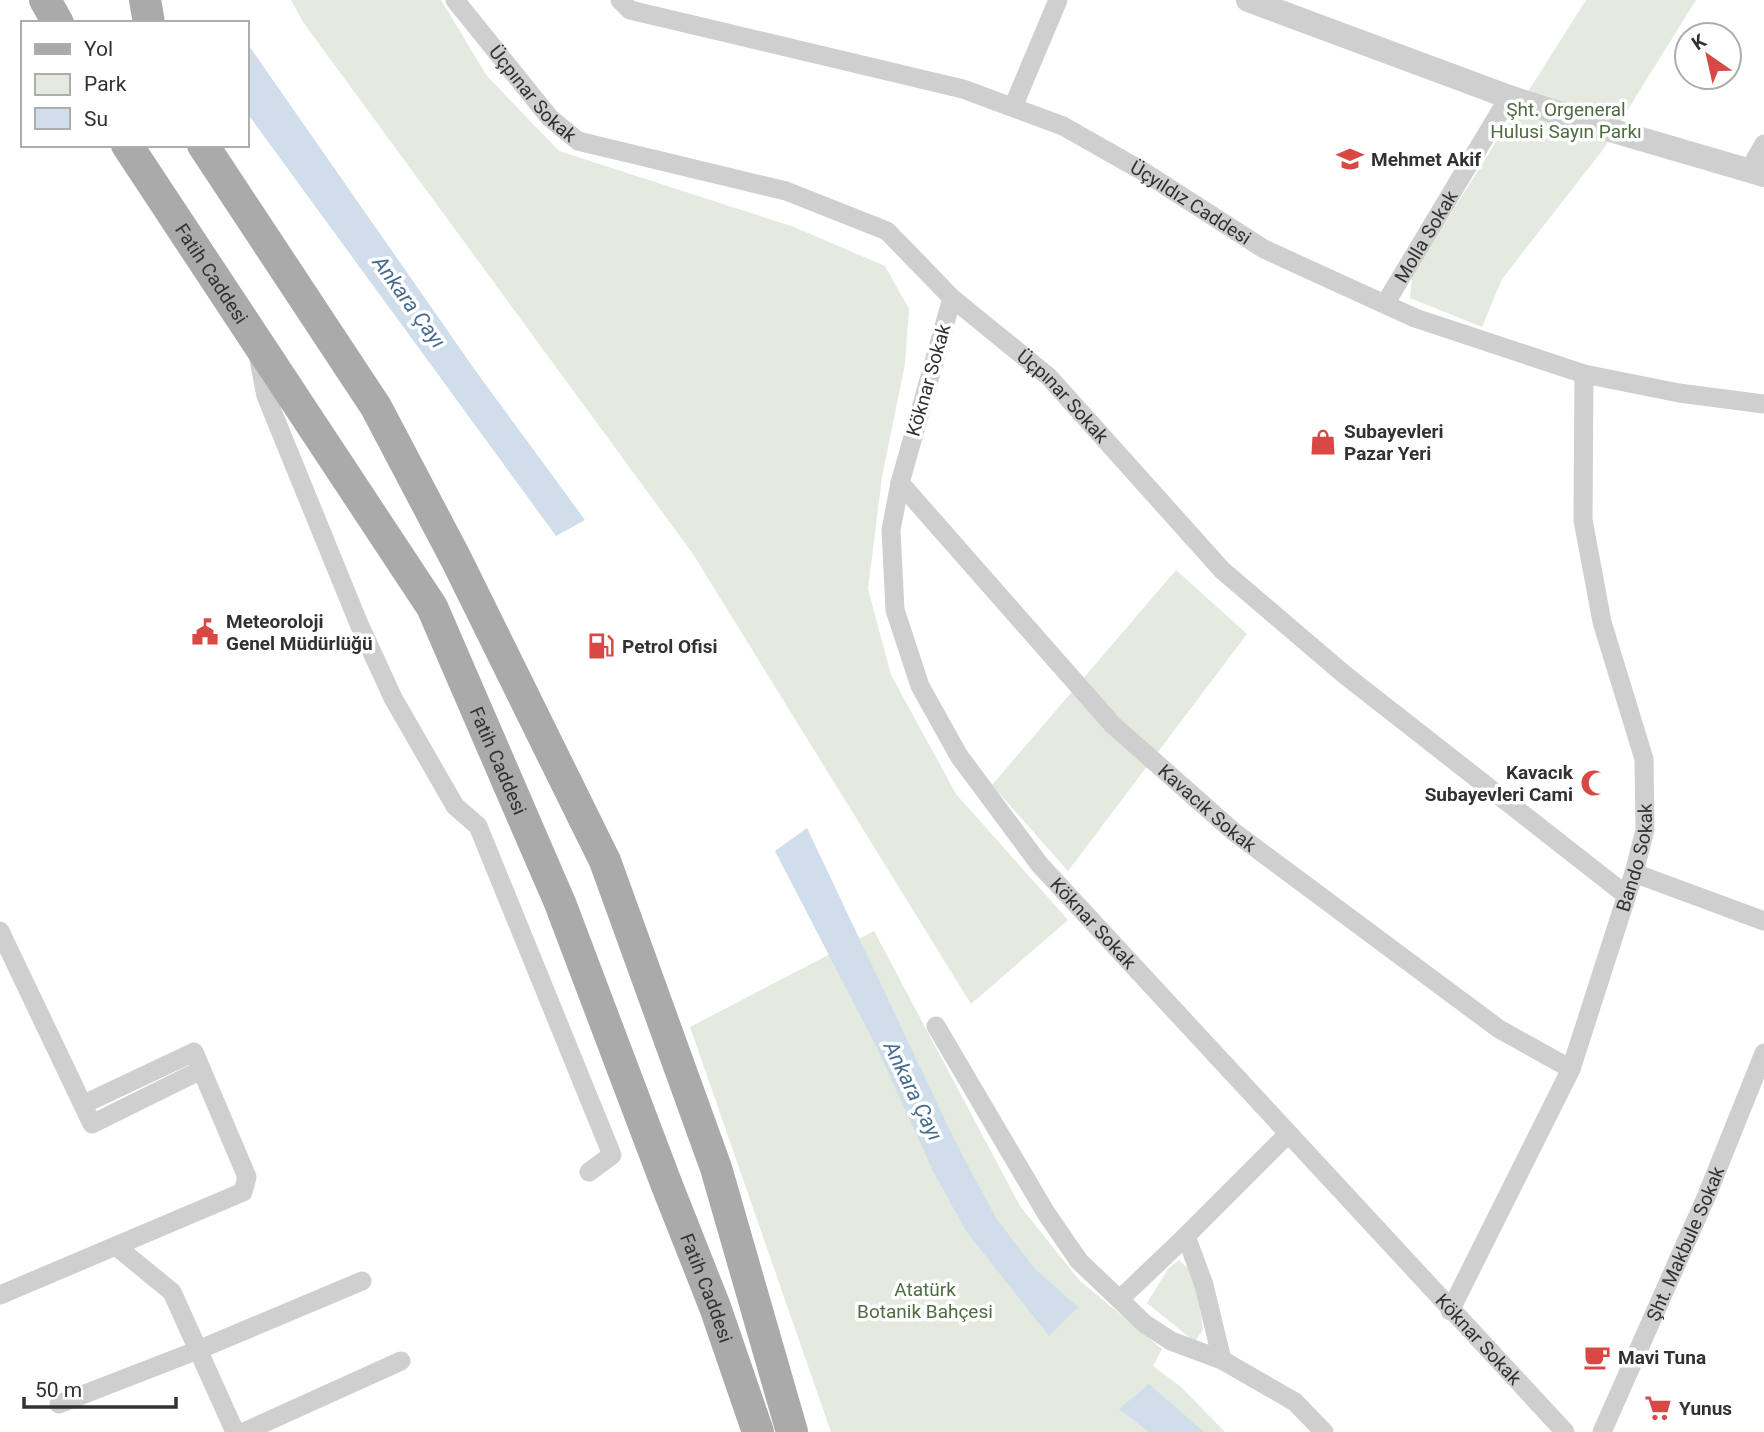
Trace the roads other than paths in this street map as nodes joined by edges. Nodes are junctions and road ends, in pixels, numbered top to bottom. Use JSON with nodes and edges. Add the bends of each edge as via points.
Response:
{"nodes":[{"id":1,"x":45,"y":0,"type":"edge"},
{"id":2,"x":145,"y":0,"type":"edge"},
{"id":3,"x":456,"y":0,"type":"edge"},
{"id":4,"x":479,"y":0,"type":"edge"},
{"id":5,"x":620,"y":0,"type":"edge"},
{"id":6,"x":1058,"y":0,"type":"edge"},
{"id":7,"x":1248,"y":0,"type":"edge"},
{"id":8,"x":57,"y":21,"type":"edge"},
{"id":9,"x":149,"y":21,"type":"edge"},
{"id":10,"x":474,"y":24,"type":"junction"},
{"id":11,"x":1510,"y":97,"type":"junction"},
{"id":12,"x":1013,"y":107,"type":"junction"},
{"id":13,"x":1764,"y":144,"type":"edge"},
{"id":14,"x":128,"y":147,"type":"edge"},
{"id":15,"x":204,"y":147,"type":"edge"},
{"id":16,"x":1756,"y":173,"type":"edge"},
{"id":17,"x":952,"y":298,"type":"junction"},
{"id":18,"x":1385,"y":304,"type":"junction"},
{"id":19,"x":254,"y":336,"type":"junction"},
{"id":20,"x":1584,"y":374,"type":"junction"},
{"id":21,"x":1764,"y":404,"type":"edge"},
{"id":22,"x":900,"y":483,"type":"junction"},
{"id":23,"x":1634,"y":873,"type":"junction"},
{"id":24,"x":1626,"y":895,"type":"junction"},
{"id":25,"x":1764,"y":921,"type":"edge"},
{"id":26,"x":0,"y":931,"type":"edge"},
{"id":27,"x":936,"y":1026,"type":"dead end"},
{"id":28,"x":1764,"y":1053,"type":"edge"},
{"id":29,"x":197,"y":1061,"type":"junction"},
{"id":30,"x":1571,"y":1069,"type":"junction"},
{"id":31,"x":84,"y":1104,"type":"junction"},
{"id":32,"x":1287,"y":1134,"type":"junction"},
{"id":33,"x":589,"y":1172,"type":"dead end"},
{"id":34,"x":1186,"y":1236,"type":"junction"},
{"id":35,"x":117,"y":1247,"type":"junction"},
{"id":36,"x":362,"y":1280,"type":"dead end"},
{"id":37,"x":0,"y":1295,"type":"edge"},
{"id":38,"x":1120,"y":1299,"type":"junction"},
{"id":39,"x":715,"y":1307,"type":"junction"},
{"id":40,"x":1450,"y":1311,"type":"junction"},
{"id":41,"x":762,"y":1327,"type":"junction"},
{"id":42,"x":198,"y":1350,"type":"junction"},
{"id":43,"x":401,"y":1360,"type":"dead end"},
{"id":44,"x":1222,"y":1360,"type":"junction"},
{"id":45,"x":59,"y":1404,"type":"dead end"},
{"id":46,"x":236,"y":1432,"type":"edge"},
{"id":47,"x":740,"y":1432,"type":"edge"},
{"id":48,"x":758,"y":1432,"type":"edge"},
{"id":49,"x":792,"y":1432,"type":"edge"},
{"id":50,"x":808,"y":1432,"type":"edge"},
{"id":51,"x":1324,"y":1432,"type":"edge"},
{"id":52,"x":1564,"y":1432,"type":"edge"},
{"id":53,"x":1602,"y":1432,"type":"edge"}],
"edges":[{"from":1,"to":8,"type":"main road"},
{"from":2,"to":9,"type":"main road"},
{"from":3,"to":10,"type":"street","name":"Üçpınar Sokak"},
{"from":4,"to":10,"type":"street"},
{"from":5,"to":12,"type":"street","name":"Üçyıldız Caddesi","via":[[630,10],[963,89]]},
{"from":6,"to":12,"type":"street"},
{"from":7,"to":11,"type":"street"},
{"from":10,"to":17,"type":"street","name":"Üçpınar Sokak","via":[[550,118],[578,141],[786,191],[887,231]]},
{"from":11,"to":16,"type":"street"},
{"from":11,"to":18,"type":"street","name":"Molla Sokak"},
{"from":12,"to":18,"type":"street","name":"Üçyıldız Caddesi","via":[[1063,126],[1133,165],[1264,249]]},
{"from":13,"to":16,"type":"street"},
{"from":14,"to":19,"type":"main road","name":"Fatih Caddesi"},
{"from":15,"to":41,"type":"main road","name":"Fatih Caddesi","via":[[376,407],[605,860],[716,1168]]},
{"from":17,"to":22,"type":"street","name":"Köknar Sokak"},
{"from":17,"to":24,"type":"street","name":"Üçpınar Sokak","via":[[1049,377],[1222,570],[1345,675]]},
{"from":18,"to":20,"type":"street","name":"Üçyıldız Caddesi"},
{"from":19,"to":33,"type":"street","via":[[266,396],[359,624],[393,698],[455,806],[478,826],[612,1155]]},
{"from":19,"to":39,"type":"main road","name":"Fatih Caddesi","via":[[432,607],[560,903]]},
{"from":20,"to":21,"type":"street","name":"Üçyıldız Caddesi"},
{"from":20,"to":23,"type":"street","name":"Bando Sokak","via":[[1583,520],[1602,622],[1644,759],[1645,830]]},
{"from":22,"to":30,"type":"street","name":"Kavacık Sokak","via":[[1113,724],[1234,832],[1499,1029]]},
{"from":22,"to":32,"type":"street","name":"Köknar Sokak","via":[[891,530],[895,610],[920,686],[959,756],[1040,865]]},
{"from":23,"to":24,"type":"street","name":"Bando Sokak"},
{"from":23,"to":25,"type":"street"},
{"from":24,"to":30,"type":"street","name":"Bando Sokak"},
{"from":26,"to":31,"type":"street"},
{"from":27,"to":38,"type":"street","via":[[1046,1213],[1079,1261]]},
{"from":28,"to":53,"type":"street","name":"Şht. Makbule Sokak"},
{"from":29,"to":31,"type":"street"},
{"from":29,"to":31,"type":"street","via":[[92,1124]]},
{"from":29,"to":35,"type":"street","via":[[247,1177],[243,1192]]},
{"from":30,"to":40,"type":"street","name":"Bando Sokak"},
{"from":32,"to":34,"type":"street"},
{"from":32,"to":40,"type":"street","name":"Köknar Sokak"},
{"from":34,"to":38,"type":"street"},
{"from":34,"to":44,"type":"street","via":[[1204,1285]]},
{"from":35,"to":37,"type":"street"},
{"from":35,"to":42,"type":"street","via":[[172,1292]]},
{"from":36,"to":42,"type":"street"},
{"from":38,"to":44,"type":"street","via":[[1171,1341]]},
{"from":39,"to":47,"type":"main road"},
{"from":39,"to":48,"type":"main road","name":"Fatih Caddesi"},
{"from":40,"to":52,"type":"street","name":"Köknar Sokak"},
{"from":41,"to":49,"type":"main road","name":"Fatih Caddesi"},
{"from":41,"to":50,"type":"main road"},
{"from":42,"to":45,"type":"street"},
{"from":42,"to":46,"type":"street"},
{"from":43,"to":46,"type":"street"},
{"from":44,"to":51,"type":"street","via":[[1295,1402]]}]}
